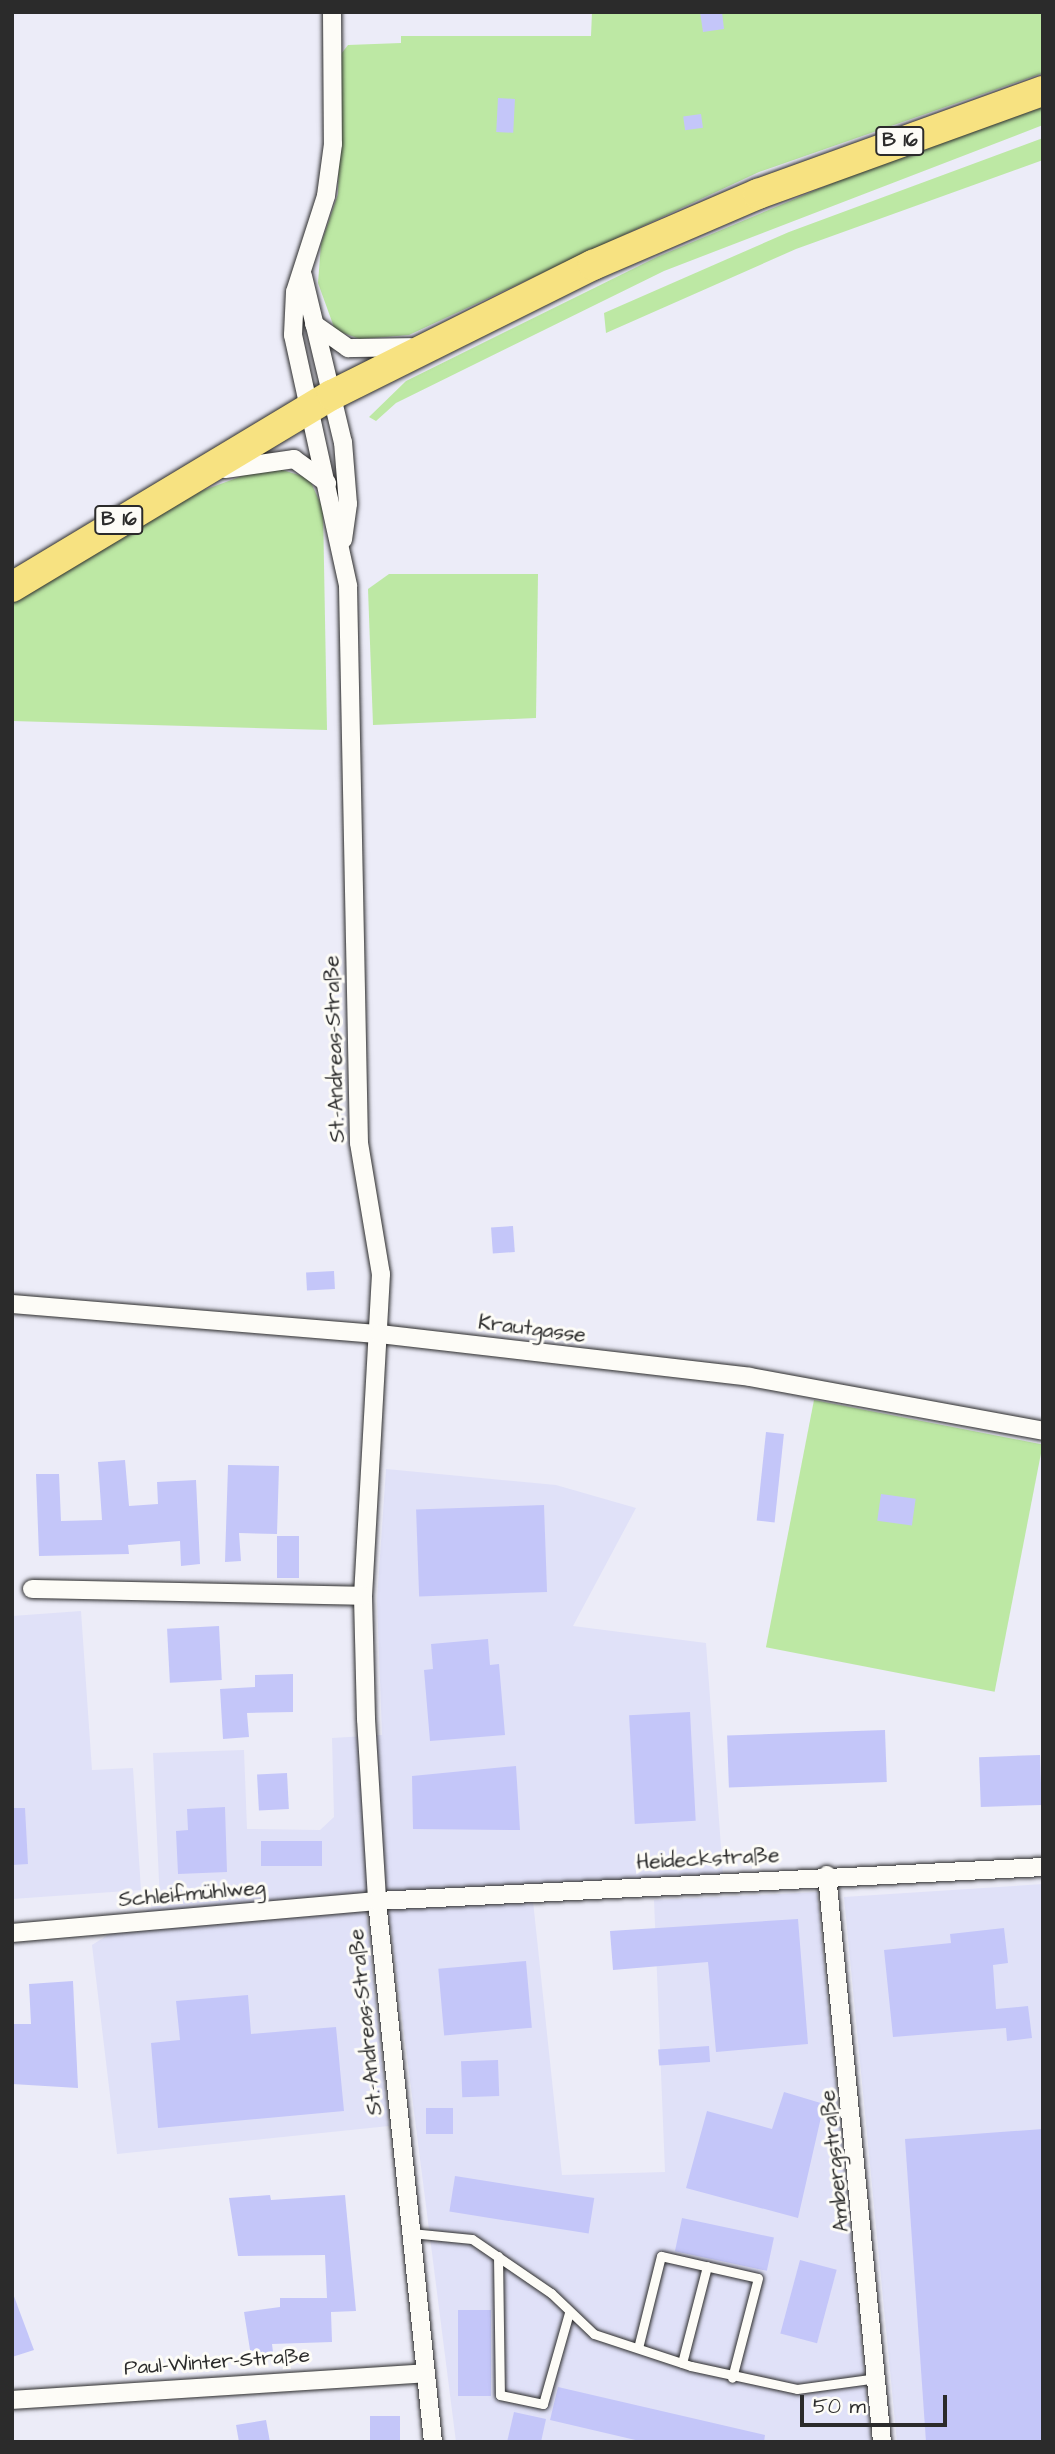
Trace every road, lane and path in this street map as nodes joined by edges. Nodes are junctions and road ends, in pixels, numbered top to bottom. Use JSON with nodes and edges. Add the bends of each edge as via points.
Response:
{"nodes":[{"id":1,"x":332,"y":12,"type":"edge"},
{"id":2,"x":1043,"y":91,"type":"edge"},
{"id":3,"x":303,"y":276,"type":"junction"},
{"id":4,"x":314,"y":324,"type":"junction"},
{"id":5,"x":440,"y":338,"type":"junction"},
{"id":6,"x":320,"y":401,"type":"junction"},
{"id":7,"x":185,"y":479,"type":"junction"},
{"id":8,"x":328,"y":484,"type":"junction"},
{"id":9,"x":343,"y":542,"type":"junction"},
{"id":10,"x":12,"y":587,"type":"edge"},
{"id":11,"x":12,"y":1304,"type":"edge"},
{"id":12,"x":380,"y":1334,"type":"junction"},
{"id":13,"x":1043,"y":1431,"type":"edge"},
{"id":14,"x":32,"y":1589,"type":"dead end"},
{"id":15,"x":363,"y":1596,"type":"junction"},
{"id":16,"x":1043,"y":1867,"type":"edge"},
{"id":17,"x":827,"y":1875,"type":"junction"},
{"id":18,"x":377,"y":1901,"type":"junction"},
{"id":19,"x":12,"y":1933,"type":"edge"},
{"id":20,"x":410,"y":2233,"type":"junction"},
{"id":21,"x":498,"y":2256,"type":"junction"},
{"id":22,"x":707,"y":2266,"type":"junction"},
{"id":23,"x":569,"y":2313,"type":"junction"},
{"id":24,"x":638,"y":2348,"type":"junction"},
{"id":25,"x":682,"y":2363,"type":"junction"},
{"id":26,"x":424,"y":2373,"type":"junction"},
{"id":27,"x":732,"y":2378,"type":"junction"},
{"id":28,"x":877,"y":2378,"type":"junction"},
{"id":29,"x":12,"y":2400,"type":"edge"},
{"id":30,"x":433,"y":2442,"type":"edge"},
{"id":31,"x":882,"y":2442,"type":"edge"}],
"edges":[{"from":1,"to":3,"type":"street","via":[[333,144],[326,196]]},
{"from":2,"to":5,"type":"main road","number":"B 16","via":[[758,194]]},
{"from":3,"to":4,"type":"street"},
{"from":3,"to":6,"type":"street","via":[[295,292],[293,335]]},
{"from":4,"to":5,"type":"street","via":[[348,348],[398,350]]},
{"from":4,"to":6,"type":"street"},
{"from":5,"to":6,"type":"main road","number":"B 16"},
{"from":6,"to":7,"type":"main road","number":"B 16"},
{"from":6,"to":8,"type":"street"},
{"from":6,"to":9,"type":"street","via":[[347,474]]},
{"from":7,"to":8,"type":"street","via":[[278,458],[308,464]]},
{"from":7,"to":10,"type":"main road","number":"B 16"},
{"from":8,"to":9,"type":"street"},
{"from":9,"to":12,"type":"street","name":"St.-Andreas-Straße","via":[[359,1143],[381,1275]]},
{"from":11,"to":12,"type":"street","name":"Krautgasse"},
{"from":12,"to":13,"type":"street","name":"Krautgasse","via":[[750,1377]]},
{"from":12,"to":15,"type":"street","name":"St.-Andreas-Straße"},
{"from":14,"to":15,"type":"street"},
{"from":15,"to":18,"type":"street","name":"St.-Andreas-Straße"},
{"from":16,"to":17,"type":"street","name":"Heideckstraße"},
{"from":17,"to":18,"type":"street","name":"Heideckstraße"},
{"from":17,"to":28,"type":"street","name":"Ambergstraße"},
{"from":18,"to":19,"type":"street","name":"Schleifmühlweg"},
{"from":18,"to":20,"type":"street","name":"St.-Andreas-Straße"},
{"from":20,"to":21,"type":"lane","via":[[453,2233]]},
{"from":20,"to":26,"type":"street","name":"St.-Andreas-Straße"},
{"from":21,"to":23,"type":"lane"},
{"from":21,"to":23,"type":"lane","via":[[500,2395],[543,2404]]},
{"from":22,"to":24,"type":"lane","via":[[661,2256]]},
{"from":22,"to":25,"type":"lane"},
{"from":22,"to":27,"type":"lane","via":[[758,2278]]},
{"from":23,"to":24,"type":"lane","via":[[594,2334]]},
{"from":24,"to":25,"type":"lane"},
{"from":25,"to":27,"type":"lane"},
{"from":26,"to":29,"type":"street","name":"Paul-Winter-Straße"},
{"from":26,"to":30,"type":"street","name":"St.-Andreas-Straße"},
{"from":27,"to":28,"type":"lane","via":[[797,2389]]},
{"from":28,"to":31,"type":"street","name":"Ambergstraße"}]}
